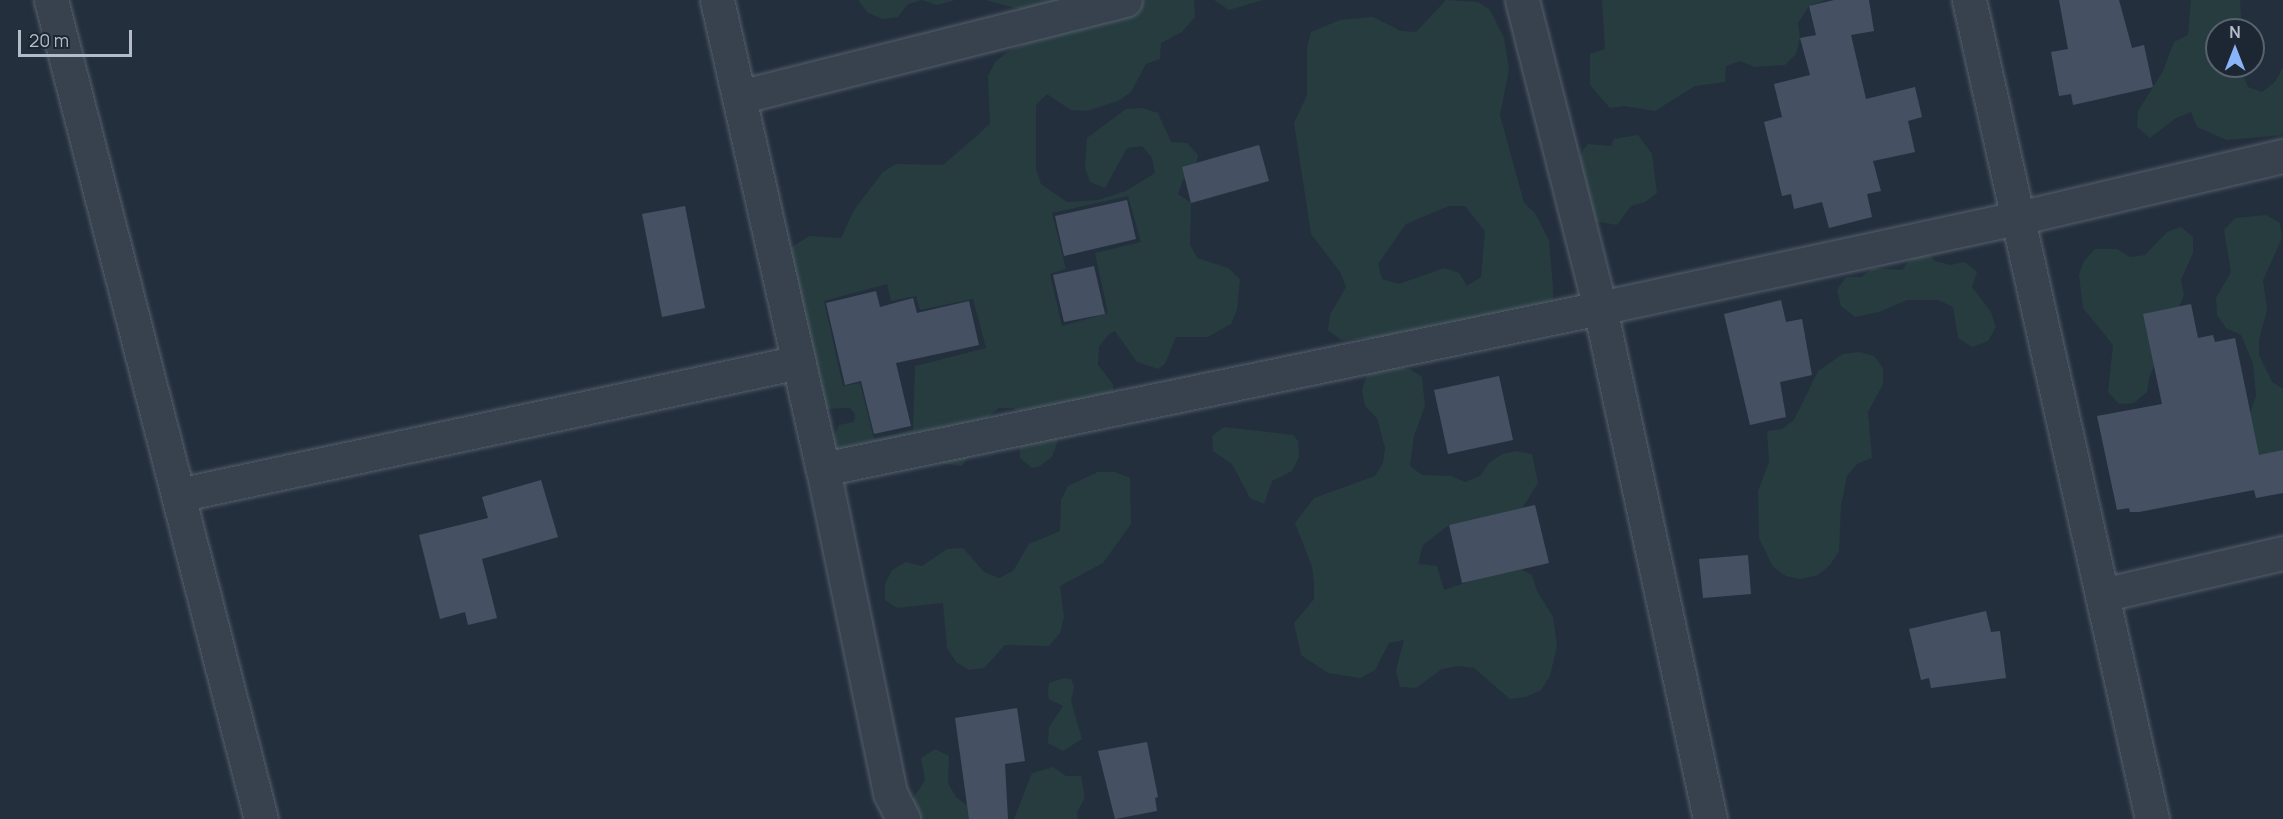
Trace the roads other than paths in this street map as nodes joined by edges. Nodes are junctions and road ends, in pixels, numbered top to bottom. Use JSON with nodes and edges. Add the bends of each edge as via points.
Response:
{"nodes":[{"id":1,"x":51,"y":0,"type":"edge"},
{"id":2,"x":717,"y":0,"type":"edge"},
{"id":3,"x":1125,"y":0,"type":"edge"},
{"id":4,"x":1522,"y":0,"type":"edge"},
{"id":5,"x":1969,"y":0,"type":"edge"},
{"id":6,"x":739,"y":97,"type":"junction"},
{"id":7,"x":2283,"y":156,"type":"edge"},
{"id":8,"x":2018,"y":218,"type":"junction"},
{"id":9,"x":1600,"y":308,"type":"junction"},
{"id":10,"x":799,"y":362,"type":"junction"},
{"id":11,"x":823,"y":469,"type":"junction"},
{"id":12,"x":178,"y":495,"type":"junction"},
{"id":13,"x":2283,"y":553,"type":"edge"},
{"id":14,"x":2102,"y":595,"type":"junction"},
{"id":15,"x":261,"y":819,"type":"edge"},
{"id":16,"x":903,"y":819,"type":"edge"},
{"id":17,"x":1710,"y":819,"type":"edge"},
{"id":18,"x":2152,"y":819,"type":"edge"}],
"edges":[{"from":1,"to":12,"type":"street"},
{"from":2,"to":6,"type":"street"},
{"from":3,"to":6,"type":"street"},
{"from":4,"to":9,"type":"street"},
{"from":5,"to":8,"type":"street"},
{"from":6,"to":10,"type":"street"},
{"from":7,"to":8,"type":"street"},
{"from":8,"to":9,"type":"street"},
{"from":8,"to":14,"type":"street"},
{"from":9,"to":11,"type":"street"},
{"from":9,"to":17,"type":"street"},
{"from":10,"to":11,"type":"street"},
{"from":10,"to":12,"type":"street"},
{"from":11,"to":16,"type":"street","via":[[890,793]]},
{"from":12,"to":15,"type":"street"},
{"from":13,"to":14,"type":"street"},
{"from":14,"to":18,"type":"street"}]}
